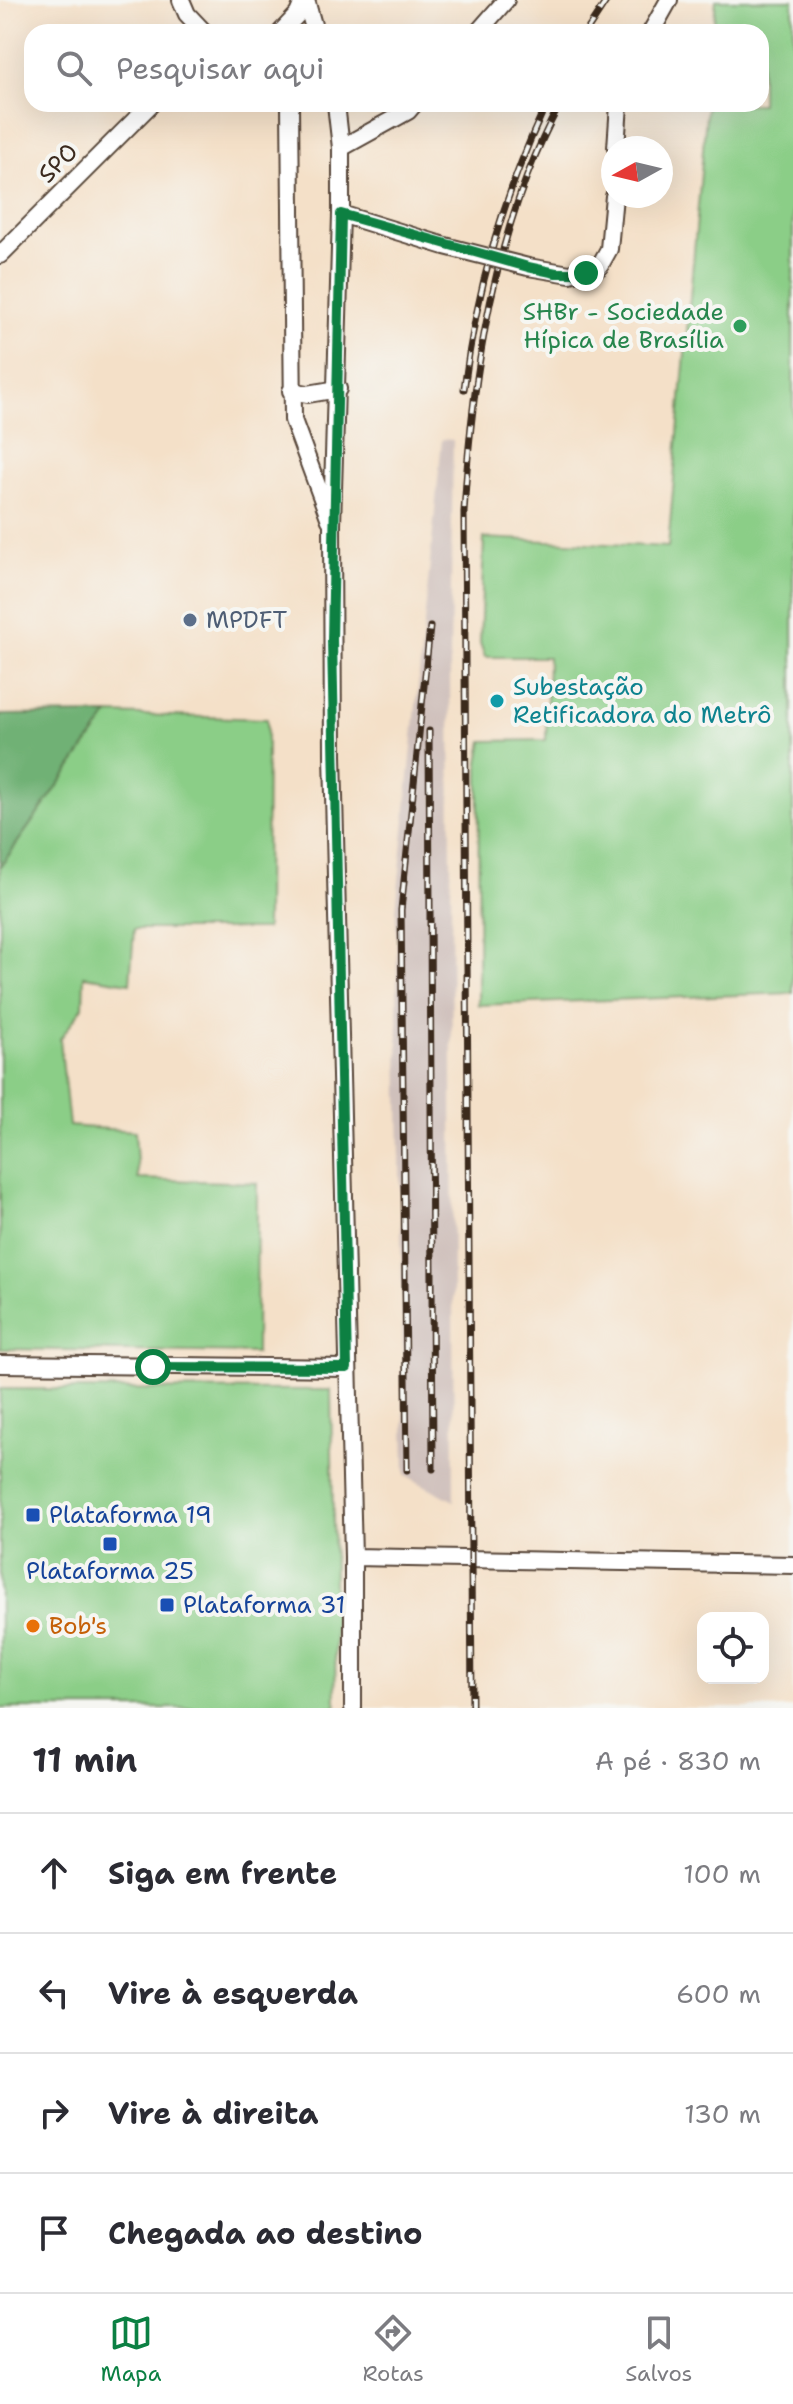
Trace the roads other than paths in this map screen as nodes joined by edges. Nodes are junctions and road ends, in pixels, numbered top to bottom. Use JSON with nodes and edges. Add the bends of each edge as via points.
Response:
{"nodes":[{"id":1,"x":181,"y":0,"type":"edge"},
{"id":2,"x":305,"y":0,"type":"edge"},
{"id":3,"x":506,"y":0,"type":"edge"},
{"id":4,"x":669,"y":0,"type":"edge"},
{"id":5,"x":196,"y":24,"type":"edge"},
{"id":6,"x":289,"y":24,"type":"edge"},
{"id":7,"x":312,"y":24,"type":"edge"},
{"id":8,"x":485,"y":24,"type":"edge"},
{"id":9,"x":656,"y":24,"type":"edge"},
{"id":10,"x":143,"y":112,"type":"edge"},
{"id":11,"x":290,"y":112,"type":"edge"},
{"id":12,"x":337,"y":112,"type":"edge"},
{"id":13,"x":406,"y":112,"type":"edge"},
{"id":14,"x":618,"y":112,"type":"edge"},
{"id":15,"x":617,"y":136,"type":"edge"},
{"id":16,"x":341,"y":148,"type":"junction"},
{"id":17,"x":613,"y":208,"type":"edge"},
{"id":18,"x":341,"y":214,"type":"junction"},
{"id":19,"x":0,"y":255,"type":"edge"},
{"id":20,"x":338,"y":389,"type":"junction"},
{"id":21,"x":291,"y":391,"type":"junction"},
{"id":22,"x":332,"y":525,"type":"junction"},
{"id":23,"x":0,"y":1364,"type":"edge"},
{"id":24,"x":347,"y":1368,"type":"junction"},
{"id":25,"x":353,"y":1557,"type":"junction"},
{"id":26,"x":793,"y":1565,"type":"edge"},
{"id":27,"x":353,"y":1708,"type":"edge"}],
"edges":[{"from":1,"to":5,"type":"street"},
{"from":2,"to":6,"type":"street"},
{"from":2,"to":7,"type":"street"},
{"from":3,"to":8,"type":"street"},
{"from":4,"to":9,"type":"street"},
{"from":10,"to":19,"type":"street","name":"SPO"},
{"from":11,"to":21,"type":"street"},
{"from":12,"to":16,"type":"street"},
{"from":13,"to":16,"type":"street"},
{"from":14,"to":15,"type":"street"},
{"from":16,"to":18,"type":"street"},
{"from":17,"to":18,"type":"street","bridge":true,"via":[[609,249],[599,267],[570,274],[445,246]]},
{"from":18,"to":20,"type":"street"},
{"from":20,"to":21,"type":"street"},
{"from":20,"to":22,"type":"street"},
{"from":21,"to":22,"type":"street","via":[[296,434]]},
{"from":22,"to":24,"type":"street"},
{"from":23,"to":24,"type":"street"},
{"from":24,"to":25,"type":"street"},
{"from":25,"to":26,"type":"street"},
{"from":25,"to":27,"type":"street"}]}
